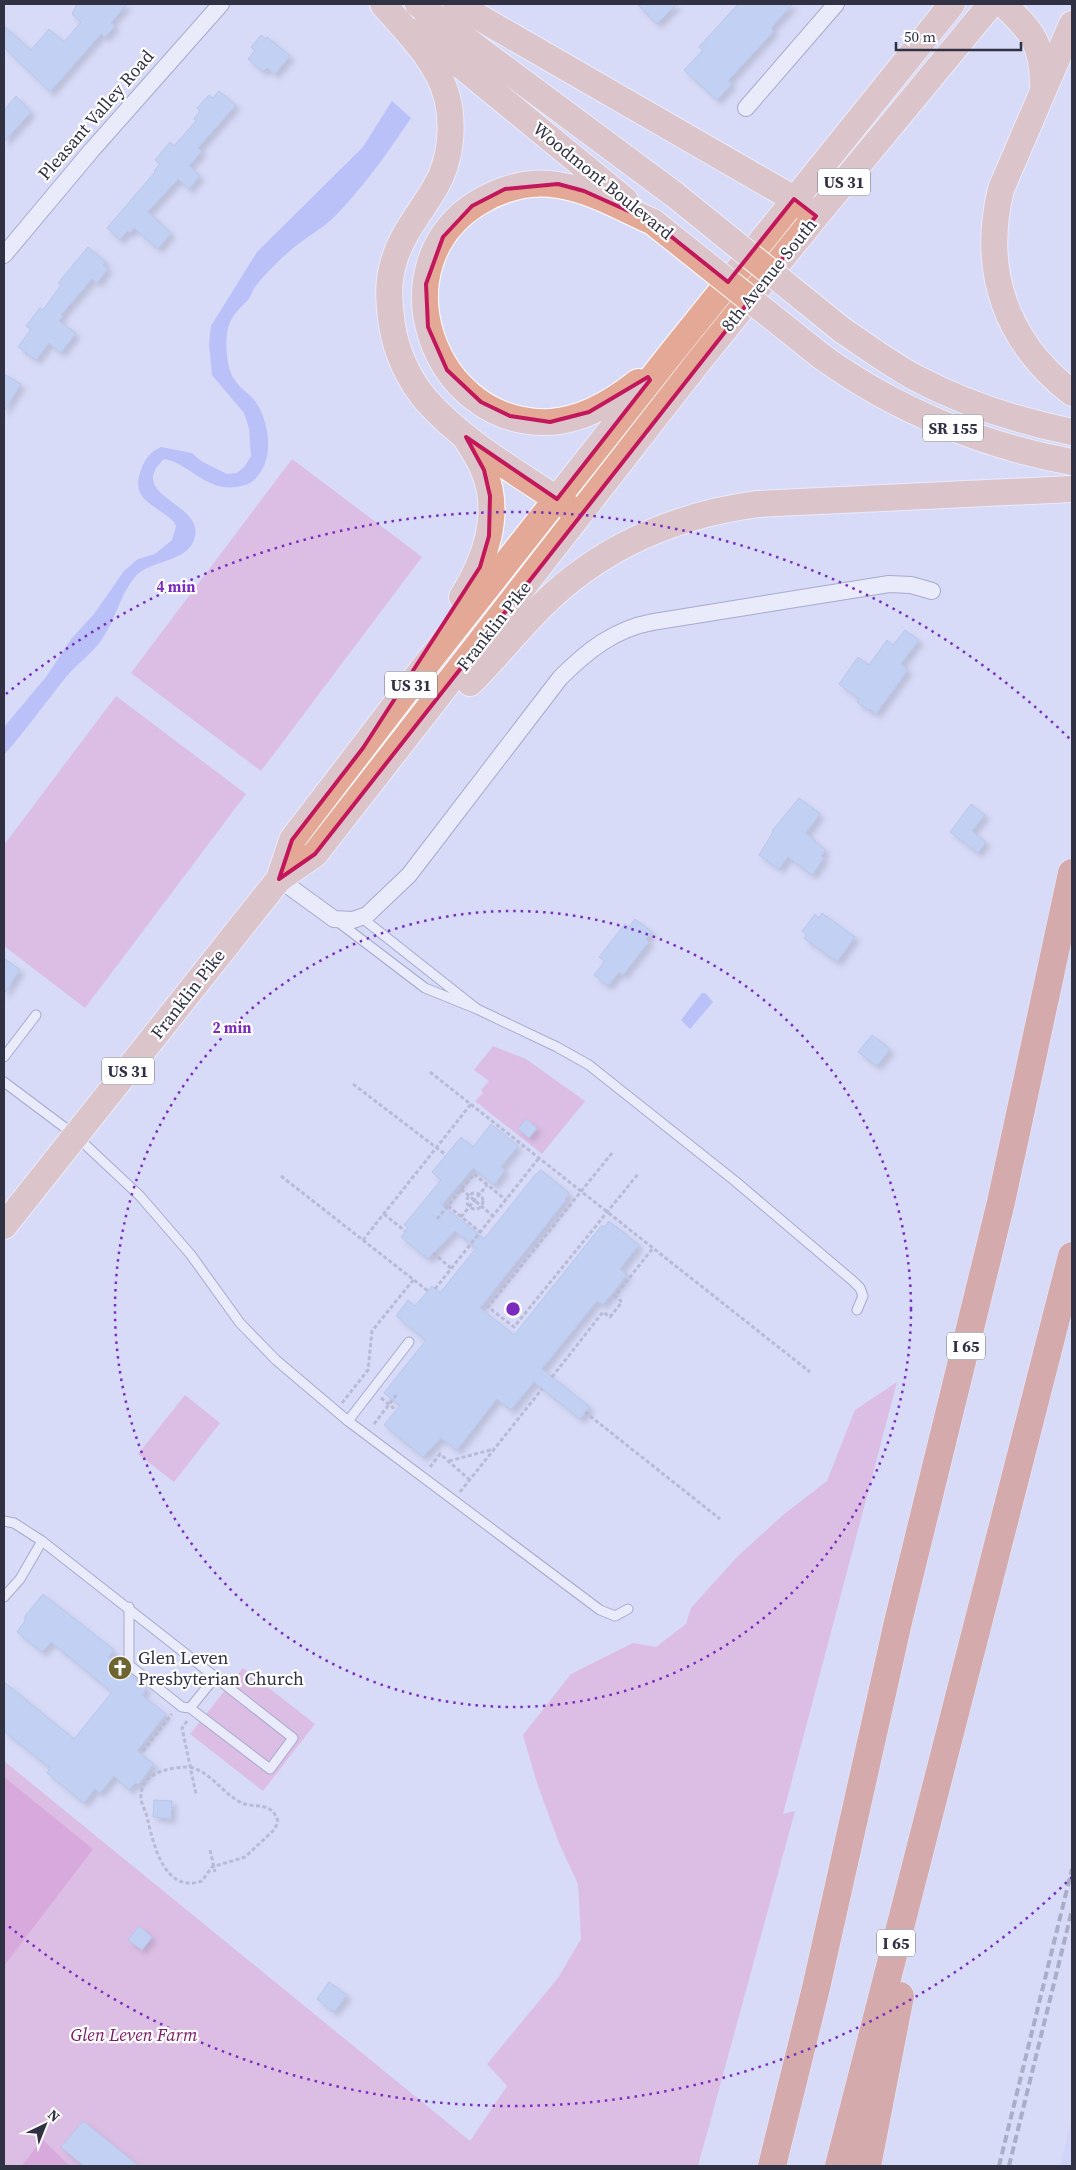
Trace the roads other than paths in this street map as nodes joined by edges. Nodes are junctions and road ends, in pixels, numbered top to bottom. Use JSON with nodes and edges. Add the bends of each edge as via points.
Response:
{"nodes":[{"id":1,"x":221,"y":4,"type":"edge"},
{"id":2,"x":384,"y":4,"type":"edge"},
{"id":3,"x":418,"y":4,"type":"edge"},
{"id":4,"x":456,"y":4,"type":"edge"},
{"id":5,"x":836,"y":4,"type":"edge"},
{"id":6,"x":952,"y":4,"type":"edge"},
{"id":7,"x":991,"y":4,"type":"edge"},
{"id":8,"x":1003,"y":4,"type":"edge"},
{"id":9,"x":1072,"y":24,"type":"edge"},
{"id":10,"x":1043,"y":88,"type":"junction"},
{"id":11,"x":746,"y":108,"type":"dead end"},
{"id":12,"x":794,"y":199,"type":"junction"},
{"id":13,"x":816,"y":216,"type":"junction"},
{"id":14,"x":653,"y":222,"type":"junction"},
{"id":15,"x":4,"y":255,"type":"edge"},
{"id":16,"x":674,"y":350,"type":"junction"},
{"id":17,"x":699,"y":361,"type":"joint"},
{"id":18,"x":1072,"y":393,"type":"edge"},
{"id":19,"x":1072,"y":432,"type":"edge"},
{"id":20,"x":466,"y":437,"type":"junction"},
{"id":21,"x":1072,"y":462,"type":"edge"},
{"id":22,"x":1072,"y":489,"type":"edge"},
{"id":23,"x":557,"y":499,"type":"junction"},
{"id":24,"x":581,"y":516,"type":"junction"},
{"id":25,"x":932,"y":591,"type":"dead end"},
{"id":26,"x":363,"y":748,"type":"junction"},
{"id":27,"x":385,"y":765,"type":"junction"},
{"id":28,"x":1072,"y":873,"type":"edge"},
{"id":29,"x":279,"y":879,"type":"junction"},
{"id":30,"x":362,"y":918,"type":"junction"},
{"id":31,"x":334,"y":920,"type":"junction"},
{"id":32,"x":477,"y":1009,"type":"junction"},
{"id":33,"x":36,"y":1015,"type":"dead end"},
{"id":34,"x":4,"y":1057,"type":"edge"},
{"id":35,"x":4,"y":1082,"type":"edge"},
{"id":36,"x":76,"y":1136,"type":"junction"},
{"id":37,"x":4,"y":1226,"type":"edge"},
{"id":38,"x":1072,"y":1256,"type":"edge"},
{"id":39,"x":857,"y":1310,"type":"dead end"},
{"id":40,"x":409,"y":1342,"type":"dead end"},
{"id":41,"x":348,"y":1421,"type":"junction"},
{"id":42,"x":4,"y":1521,"type":"edge"},
{"id":43,"x":42,"y":1541,"type":"junction"},
{"id":44,"x":4,"y":1597,"type":"edge"},
{"id":45,"x":129,"y":1607,"type":"junction"},
{"id":46,"x":628,"y":1608,"type":"dead end"},
{"id":47,"x":216,"y":1676,"type":"junction"},
{"id":48,"x":193,"y":1710,"type":"junction"},
{"id":49,"x":954,"y":1719,"type":"junction"},
{"id":50,"x":772,"y":2166,"type":"edge"},
{"id":51,"x":839,"y":2166,"type":"edge"},
{"id":52,"x":867,"y":2166,"type":"edge"}],
"edges":[{"from":1,"to":15,"type":"street","name":"Pleasant Valley Road"},
{"from":2,"to":14,"type":"main road","name":"Woodmont Boulevard"},
{"from":2,"to":20,"type":"main road","via":[[436,71],[446,96],[450,119],[448,153],[440,178],[408,229],[393,262],[389,295],[393,333],[414,384],[438,413]]},
{"from":3,"to":19,"type":"main road","name":"Woodmont Boulevard","bridge":true,"via":[[675,195],[842,330],[892,364],[943,391],[996,413]]},
{"from":4,"to":12,"type":"main road"},
{"from":5,"to":11,"type":"street"},
{"from":6,"to":12,"type":"main road","name":"8th Avenue South","number":"US 31"},
{"from":7,"to":13,"type":"main road","name":"8th Avenue South","number":"US 31"},
{"from":8,"to":10,"type":"main road","via":[[1032,32],[1037,42],[1043,66]]},
{"from":9,"to":10,"type":"main road"},
{"from":10,"to":18,"type":"main road","via":[[1000,189],[994,218],[993,251],[1005,305],[1019,336],[1036,361]]},
{"from":12,"to":13,"type":"main road"},
{"from":12,"to":16,"type":"main road","name":"8th Avenue South","number":"US 31"},
{"from":13,"to":17,"type":"main road","name":"8th Avenue South","number":"US 31"},
{"from":14,"to":16,"type":"main road","via":[[572,187],[546,183],[505,189],[472,206],[443,237],[430,268],[424,298],[425,312],[433,344],[454,379],[493,409],[529,420],[550,422],[597,408],[636,384]]},
{"from":14,"to":21,"type":"main road","name":"Woodmont Boulevard","number":"SR 155","bridge":true,"via":[[821,356],[865,386],[948,426],[1033,454]]},
{"from":16,"to":23,"type":"main road","name":"Franklin Pike","number":"US 31"},
{"from":17,"to":24,"type":"main road","name":"Franklin Pike","number":"US 31"},
{"from":20,"to":23,"type":"main road"},
{"from":20,"to":26,"type":"main road","via":[[488,482],[490,509],[486,550],[463,596]]},
{"from":22,"to":27,"type":"main road","via":[[758,504],[712,511],[668,525],[599,560],[553,594],[475,678]]},
{"from":23,"to":24,"type":"main road"},
{"from":23,"to":26,"type":"main road","name":"Franklin Pike","number":"US 31"},
{"from":24,"to":27,"type":"main road","name":"Franklin Pike","number":"US 31"},
{"from":25,"to":30,"type":"street","via":[[903,584],[880,585],[641,624],[603,640],[560,678],[409,875]]},
{"from":26,"to":29,"type":"main road","name":"Franklin Pike","number":"US 31","via":[[292,840]]},
{"from":27,"to":29,"type":"main road","name":"Franklin Pike","number":"US 31","via":[[315,854]]},
{"from":28,"to":50,"type":"highway","number":"I 65","via":[[1001,1202],[898,1622],[816,1988]]},
{"from":29,"to":31,"type":"street"},
{"from":29,"to":36,"type":"main road","name":"Franklin Pike","number":"US 31"},
{"from":30,"to":31,"type":"street"},
{"from":30,"to":32,"type":"lane"},
{"from":31,"to":32,"type":"lane","via":[[425,988]]},
{"from":32,"to":39,"type":"lane","via":[[574,1056],[628,1095],[735,1180],[853,1281],[863,1296]]},
{"from":33,"to":34,"type":"lane"},
{"from":35,"to":36,"type":"lane"},
{"from":36,"to":37,"type":"main road","name":"Franklin Pike","number":"US 31"},
{"from":36,"to":41,"type":"lane","via":[[163,1220],[245,1329]]},
{"from":38,"to":49,"type":"highway","number":"I 65"},
{"from":40,"to":41,"type":"lane"},
{"from":41,"to":46,"type":"lane","via":[[604,1613],[615,1616]]},
{"from":42,"to":43,"type":"lane","via":[[14,1523]]},
{"from":43,"to":44,"type":"lane","via":[[20,1579]]},
{"from":43,"to":45,"type":"lane"},
{"from":45,"to":47,"type":"lane"},
{"from":45,"to":48,"type":"lane","via":[[129,1665],[180,1706]]},
{"from":47,"to":48,"type":"lane"},
{"from":47,"to":48,"type":"lane","via":[[293,1738],[270,1769]]},
{"from":49,"to":51,"type":"highway","number":"I 65"},
{"from":49,"to":52,"type":"highway"}]}
